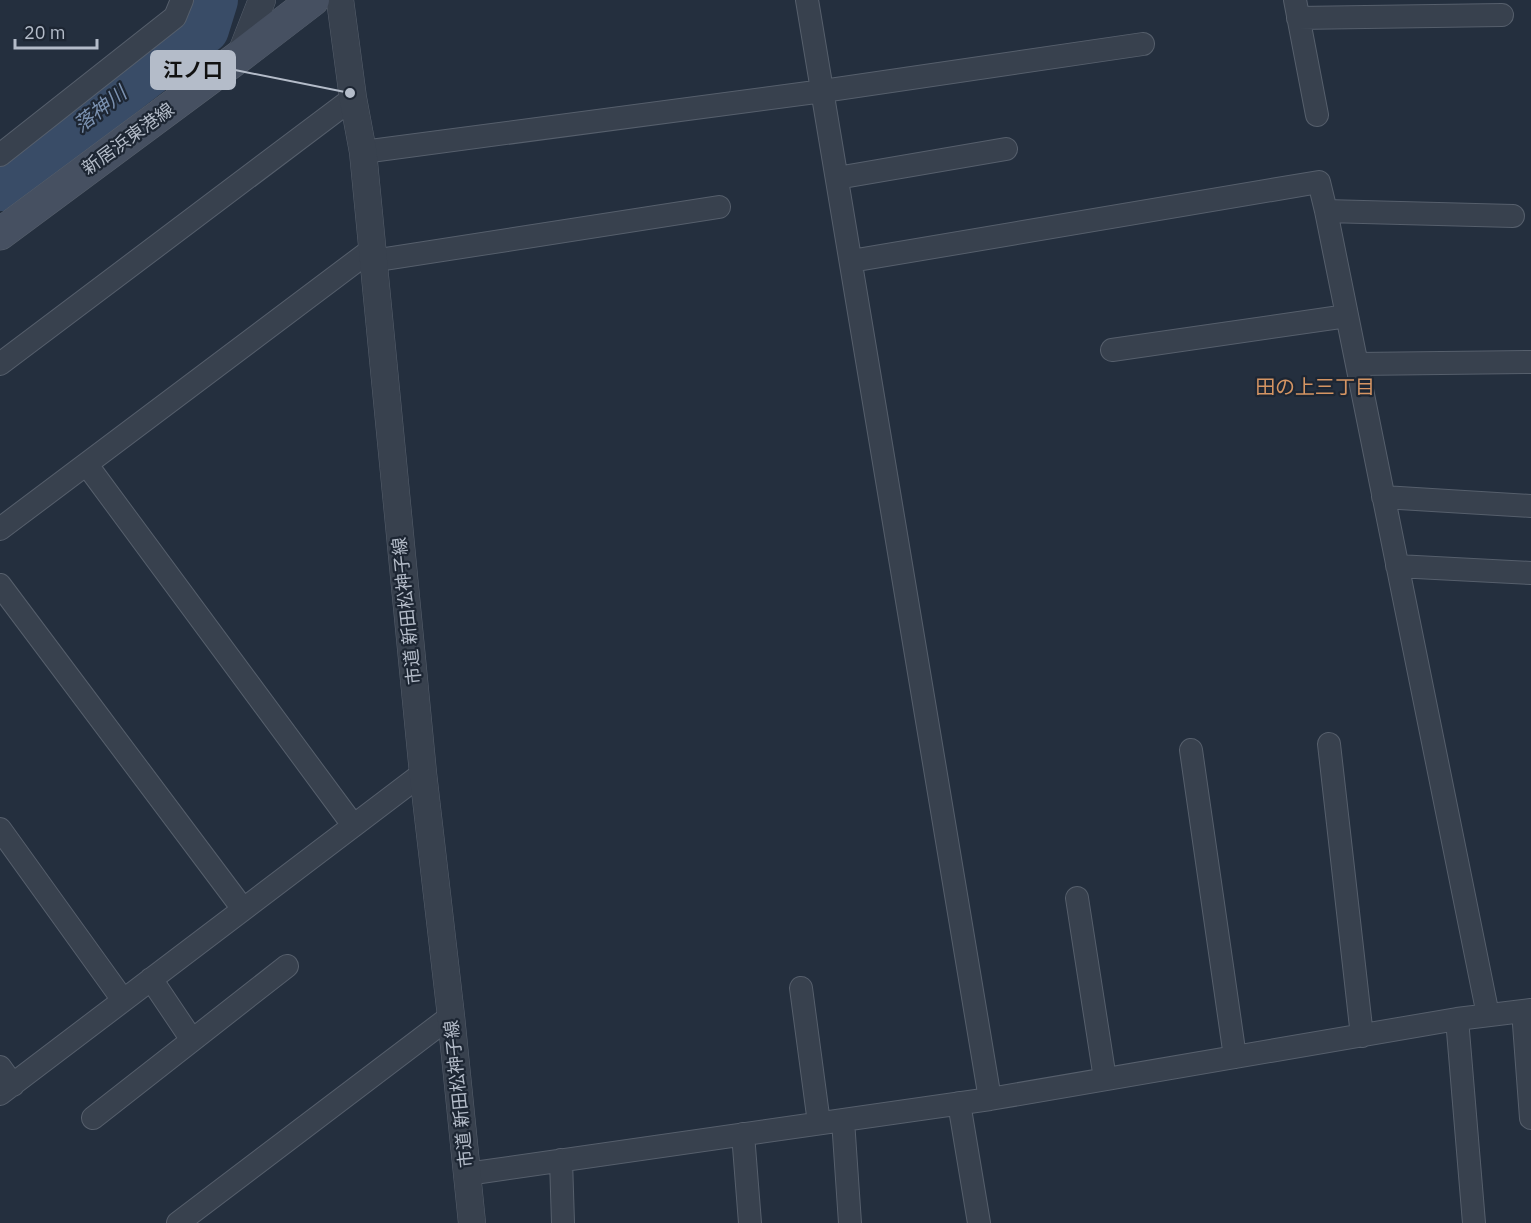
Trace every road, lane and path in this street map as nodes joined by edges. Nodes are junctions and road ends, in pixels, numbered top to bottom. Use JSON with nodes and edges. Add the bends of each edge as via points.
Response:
{"nodes":[{"id":1,"x":182,"y":0,"type":"edge"},
{"id":2,"x":262,"y":0,"type":"edge"},
{"id":3,"x":313,"y":0,"type":"edge"},
{"id":4,"x":340,"y":0,"type":"edge"},
{"id":5,"x":807,"y":0,"type":"edge"},
{"id":6,"x":1297,"y":9,"type":"edge"},
{"id":7,"x":1502,"y":15,"type":"dead end"},
{"id":8,"x":1143,"y":44,"type":"dead end"},
{"id":9,"x":240,"y":56,"type":"junction"},
{"id":10,"x":823,"y":92,"type":"junction"},
{"id":11,"x":353,"y":98,"type":"junction"},
{"id":12,"x":1317,"y":115,"type":"dead end"},
{"id":13,"x":1006,"y":149,"type":"dead end"},
{"id":14,"x":363,"y":152,"type":"junction"},
{"id":15,"x":0,"y":155,"type":"edge"},
{"id":16,"x":837,"y":178,"type":"junction"},
{"id":17,"x":719,"y":207,"type":"dead end"},
{"id":18,"x":1326,"y":211,"type":"junction"},
{"id":19,"x":1513,"y":216,"type":"dead end"},
{"id":20,"x":0,"y":234,"type":"edge"},
{"id":21,"x":372,"y":256,"type":"junction"},
{"id":22,"x":851,"y":261,"type":"junction"},
{"id":23,"x":1347,"y":316,"type":"junction"},
{"id":24,"x":1112,"y":350,"type":"dead end"},
{"id":25,"x":1531,"y":362,"type":"edge"},
{"id":26,"x":0,"y":364,"type":"edge"},
{"id":27,"x":1357,"y":364,"type":"junction"},
{"id":28,"x":87,"y":465,"type":"junction"},
{"id":29,"x":1383,"y":496,"type":"junction"},
{"id":30,"x":1531,"y":506,"type":"edge"},
{"id":31,"x":0,"y":529,"type":"edge"},
{"id":32,"x":1397,"y":566,"type":"junction"},
{"id":33,"x":1531,"y":573,"type":"edge"},
{"id":34,"x":0,"y":585,"type":"edge"},
{"id":35,"x":1329,"y":744,"type":"dead end"},
{"id":36,"x":1191,"y":750,"type":"dead end"},
{"id":37,"x":423,"y":772,"type":"junction"},
{"id":38,"x":352,"y":825,"type":"junction"},
{"id":39,"x":0,"y":829,"type":"edge"},
{"id":40,"x":1077,"y":898,"type":"dead end"},
{"id":41,"x":243,"y":909,"type":"junction"},
{"id":42,"x":286,"y":966,"type":"dead end"},
{"id":43,"x":151,"y":979,"type":"junction"},
{"id":44,"x":801,"y":988,"type":"dead end"},
{"id":45,"x":123,"y":1000,"type":"junction"},
{"id":46,"x":1527,"y":1011,"type":"edge"},
{"id":47,"x":1488,"y":1015,"type":"junction"},
{"id":48,"x":451,"y":1016,"type":"junction"},
{"id":49,"x":1457,"y":1019,"type":"junction"},
{"id":50,"x":1362,"y":1036,"type":"junction"},
{"id":51,"x":192,"y":1040,"type":"junction"},
{"id":52,"x":1235,"y":1057,"type":"junction"},
{"id":53,"x":1105,"y":1079,"type":"junction"},
{"id":54,"x":4,"y":1082,"type":"edge"},
{"id":55,"x":990,"y":1099,"type":"junction"},
{"id":56,"x":959,"y":1103,"type":"junction"},
{"id":57,"x":93,"y":1118,"type":"dead end"},
{"id":58,"x":1531,"y":1118,"type":"edge"},
{"id":59,"x":843,"y":1120,"type":"junction"},
{"id":60,"x":819,"y":1123,"type":"junction"},
{"id":61,"x":743,"y":1134,"type":"junction"},
{"id":62,"x":561,"y":1160,"type":"junction"},
{"id":63,"x":467,"y":1174,"type":"junction"},
{"id":64,"x":178,"y":1223,"type":"edge"},
{"id":65,"x":472,"y":1223,"type":"edge"},
{"id":66,"x":563,"y":1223,"type":"edge"},
{"id":67,"x":750,"y":1223,"type":"edge"},
{"id":68,"x":850,"y":1223,"type":"edge"},
{"id":69,"x":979,"y":1223,"type":"edge"},
{"id":70,"x":1474,"y":1223,"type":"edge"}],
"edges":[{"from":1,"to":15,"type":"street","via":[[175,17]]},
{"from":2,"to":9,"type":"street"},
{"from":3,"to":9,"type":"main road","name":"新居浜東港線"},
{"from":4,"to":11,"type":"street","name":"市道 新田松神子線"},
{"from":5,"to":10,"type":"street"},
{"from":6,"to":7,"type":"street"},
{"from":6,"to":12,"type":"street"},
{"from":8,"to":10,"type":"street"},
{"from":9,"to":20,"type":"main road","name":"新居浜東港線"},
{"from":10,"to":14,"type":"street"},
{"from":10,"to":16,"type":"street"},
{"from":11,"to":14,"type":"street","name":"市道 新田松神子線"},
{"from":11,"to":26,"type":"street"},
{"from":13,"to":16,"type":"street"},
{"from":14,"to":21,"type":"street","name":"市道 新田松神子線"},
{"from":16,"to":22,"type":"street"},
{"from":17,"to":21,"type":"street"},
{"from":18,"to":19,"type":"street"},
{"from":18,"to":22,"type":"street","via":[[1319,182]]},
{"from":18,"to":23,"type":"street"},
{"from":21,"to":28,"type":"street"},
{"from":21,"to":37,"type":"street","name":"市道 新田松神子線"},
{"from":22,"to":55,"type":"street"},
{"from":23,"to":24,"type":"street"},
{"from":23,"to":27,"type":"street"},
{"from":25,"to":27,"type":"street"},
{"from":27,"to":29,"type":"street"},
{"from":28,"to":31,"type":"street"},
{"from":28,"to":38,"type":"street"},
{"from":29,"to":30,"type":"street"},
{"from":29,"to":32,"type":"street"},
{"from":32,"to":33,"type":"street"},
{"from":32,"to":47,"type":"street"},
{"from":34,"to":41,"type":"street"},
{"from":35,"to":50,"type":"street"},
{"from":36,"to":52,"type":"street"},
{"from":37,"to":38,"type":"street"},
{"from":37,"to":48,"type":"street","name":"市道 新田松神子線"},
{"from":38,"to":41,"type":"street"},
{"from":39,"to":45,"type":"street"},
{"from":40,"to":53,"type":"street"},
{"from":41,"to":43,"type":"street"},
{"from":42,"to":51,"type":"street"},
{"from":43,"to":45,"type":"street"},
{"from":43,"to":51,"type":"street"},
{"from":44,"to":60,"type":"street"},
{"from":45,"to":54,"type":"street"},
{"from":46,"to":47,"type":"street"},
{"from":46,"to":58,"type":"street"},
{"from":47,"to":49,"type":"street"},
{"from":48,"to":63,"type":"street","name":"市道 新田松神子線"},
{"from":48,"to":64,"type":"street"},
{"from":49,"to":50,"type":"street"},
{"from":49,"to":70,"type":"street"},
{"from":50,"to":52,"type":"street"},
{"from":51,"to":57,"type":"street"},
{"from":52,"to":53,"type":"street"},
{"from":53,"to":55,"type":"street"},
{"from":55,"to":56,"type":"street"},
{"from":56,"to":59,"type":"street"},
{"from":56,"to":69,"type":"street"},
{"from":59,"to":60,"type":"street"},
{"from":59,"to":68,"type":"street"},
{"from":60,"to":61,"type":"street"},
{"from":61,"to":62,"type":"street"},
{"from":61,"to":67,"type":"street"},
{"from":62,"to":63,"type":"street"},
{"from":62,"to":66,"type":"street"},
{"from":63,"to":65,"type":"street","name":"市道 新田松神子線"}]}
